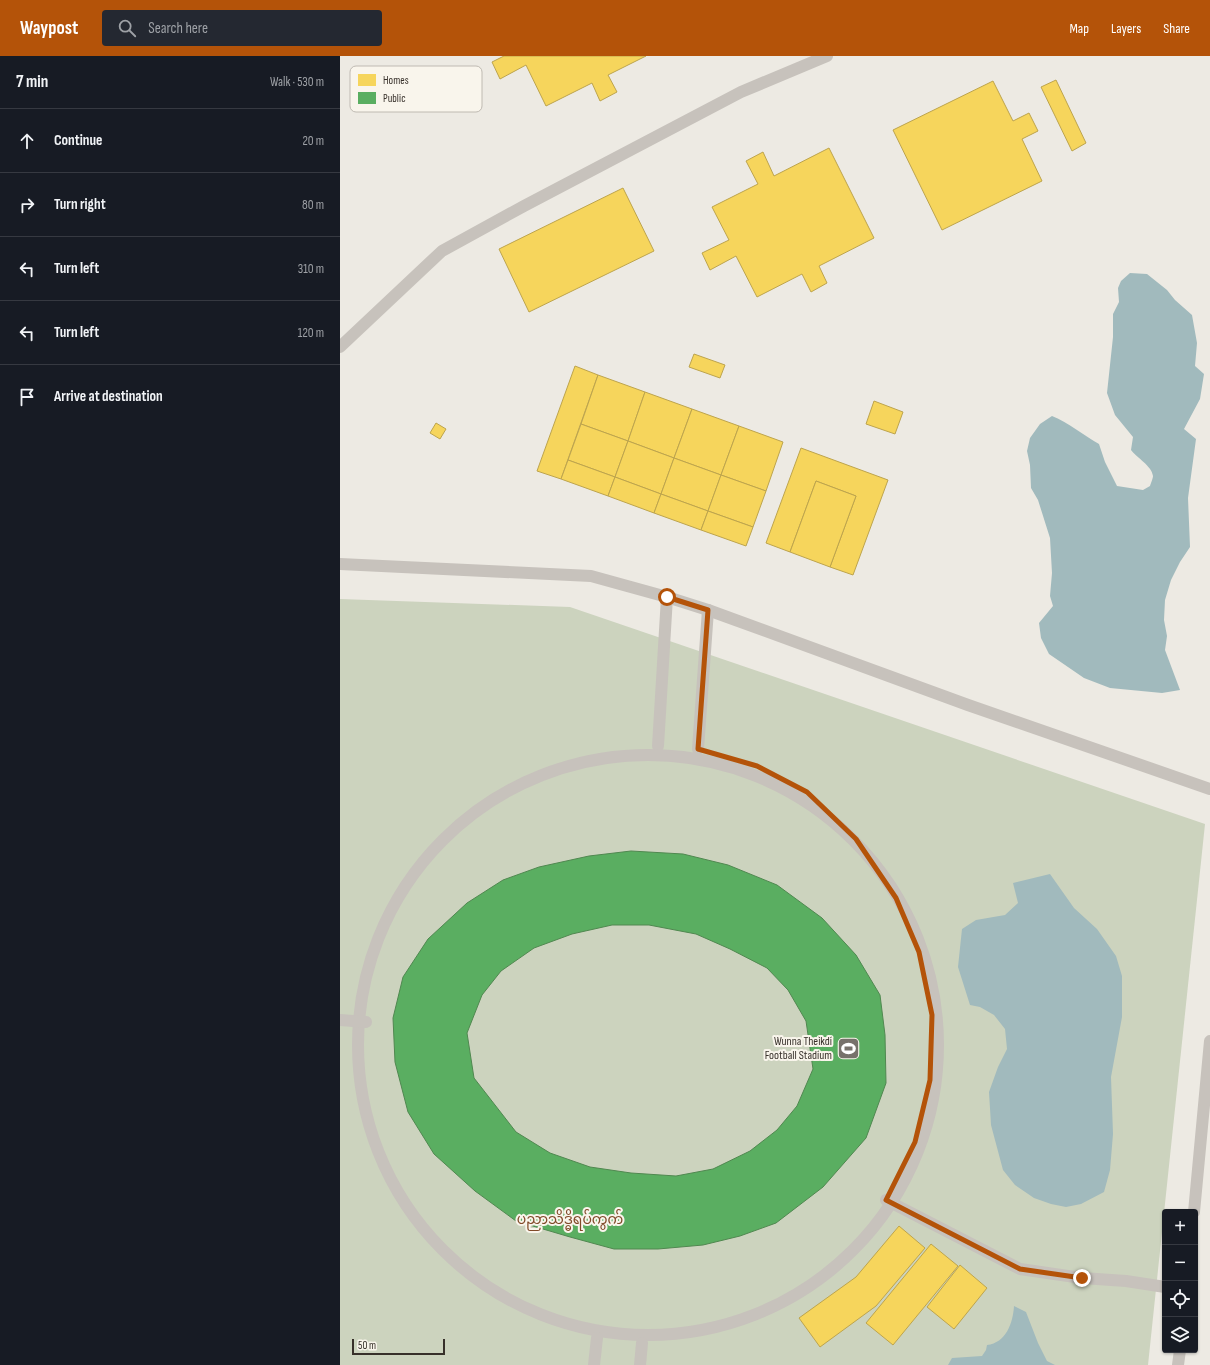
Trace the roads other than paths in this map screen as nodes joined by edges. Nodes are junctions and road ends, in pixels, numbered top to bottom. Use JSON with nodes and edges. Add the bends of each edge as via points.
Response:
{"nodes":[{"id":1,"x":827,"y":56,"type":"edge"},
{"id":2,"x":340,"y":347,"type":"edge"},
{"id":3,"x":340,"y":564,"type":"edge"},
{"id":4,"x":667,"y":597,"type":"junction"},
{"id":5,"x":708,"y":610,"type":"junction"},
{"id":6,"x":658,"y":746,"type":"junction"},
{"id":7,"x":698,"y":749,"type":"junction"},
{"id":8,"x":1210,"y":789,"type":"edge"},
{"id":9,"x":340,"y":1020,"type":"edge"},
{"id":10,"x":366,"y":1022,"type":"junction"},
{"id":11,"x":1210,"y":1041,"type":"edge"},
{"id":12,"x":886,"y":1200,"type":"junction"},
{"id":13,"x":1194,"y":1209,"type":"edge"},
{"id":14,"x":1162,"y":1287,"type":"edge"},
{"id":15,"x":597,"y":1338,"type":"junction"},
{"id":16,"x":642,"y":1343,"type":"junction"},
{"id":17,"x":1180,"y":1353,"type":"edge"},
{"id":18,"x":594,"y":1365,"type":"edge"},
{"id":19,"x":640,"y":1365,"type":"edge"},
{"id":20,"x":1178,"y":1365,"type":"edge"}],
"edges":[{"from":1,"to":2,"type":"street","via":[[741,92],[442,251]]},
{"from":3,"to":4,"type":"street","via":[[591,576]]},
{"from":4,"to":5,"type":"street"},
{"from":4,"to":6,"type":"street"},
{"from":5,"to":7,"type":"street"},
{"from":5,"to":8,"type":"street","via":[[968,705]]},
{"from":6,"to":7,"type":"street"},
{"from":6,"to":10,"type":"street","via":[[568,759],[505,790],[440,846],[402,902],[377,961]]},
{"from":7,"to":12,"type":"street","via":[[757,766],[807,792],[856,839],[896,898],[919,952],[932,1015],[930,1080],[915,1142]]},
{"from":9,"to":10,"type":"street"},
{"from":10,"to":15,"type":"street","via":[[367,1095],[386,1169],[416,1225],[466,1279],[539,1322]]},
{"from":11,"to":13,"type":"street"},
{"from":12,"to":14,"type":"street","via":[[1020,1269]]},
{"from":12,"to":16,"type":"street","via":[[860,1241],[816,1283],[776,1310],[714,1333]]},
{"from":15,"to":16,"type":"street"},
{"from":15,"to":18,"type":"street"},
{"from":16,"to":19,"type":"street"},
{"from":17,"to":20,"type":"street"}]}
